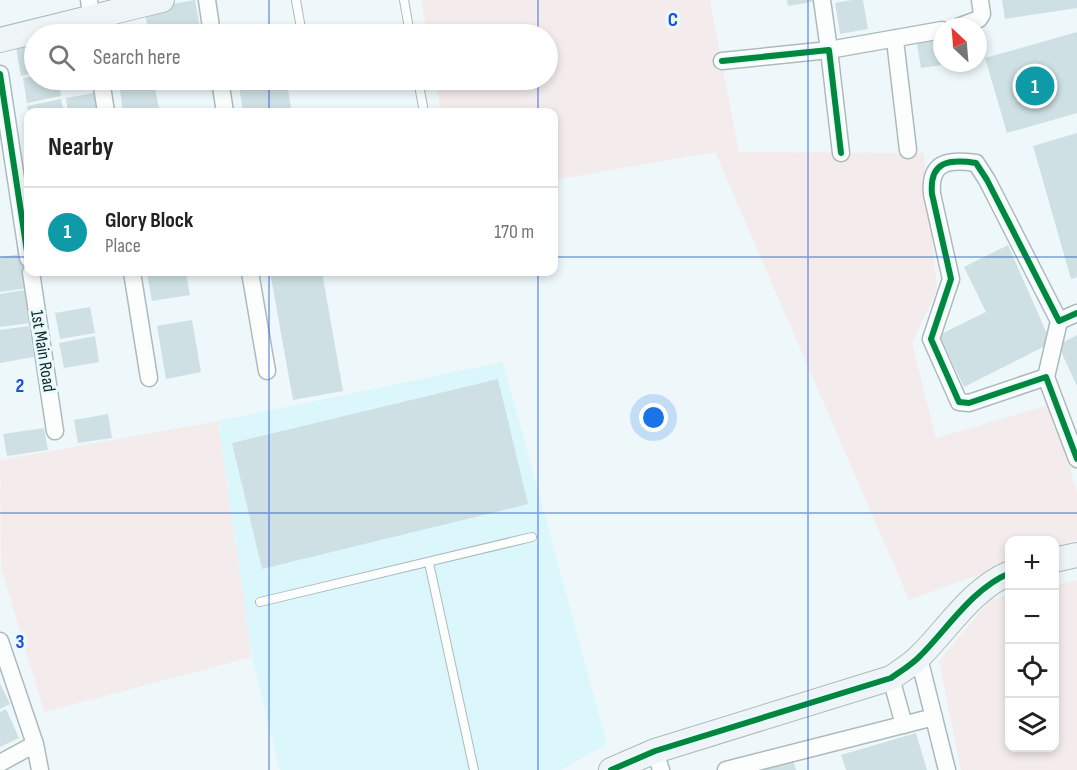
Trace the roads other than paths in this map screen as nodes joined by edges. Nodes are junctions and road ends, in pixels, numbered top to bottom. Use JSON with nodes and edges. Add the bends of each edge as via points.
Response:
{"nodes":[{"id":1,"x":162,"y":0,"type":"edge"},
{"id":2,"x":207,"y":0,"type":"edge"},
{"id":3,"x":296,"y":0,"type":"edge"},
{"id":4,"x":404,"y":0,"type":"edge"},
{"id":5,"x":822,"y":0,"type":"edge"},
{"id":6,"x":980,"y":0,"type":"edge"},
{"id":7,"x":91,"y":17,"type":"edge"},
{"id":8,"x":980,"y":18,"type":"edge"},
{"id":9,"x":63,"y":24,"type":"edge"},
{"id":10,"x":211,"y":24,"type":"edge"},
{"id":11,"x":300,"y":24,"type":"edge"},
{"id":12,"x":408,"y":24,"type":"edge"},
{"id":13,"x":933,"y":32,"type":"edge"},
{"id":14,"x":24,"y":34,"type":"edge"},
{"id":15,"x":0,"y":40,"type":"edge"},
{"id":16,"x":895,"y":40,"type":"junction"},
{"id":17,"x":829,"y":50,"type":"junction"},
{"id":18,"x":722,"y":61,"type":"dead end"},
{"id":19,"x":0,"y":74,"type":"edge"},
{"id":20,"x":103,"y":90,"type":"edge"},
{"id":21,"x":222,"y":90,"type":"edge"},
{"id":22,"x":420,"y":90,"type":"edge"},
{"id":23,"x":105,"y":108,"type":"edge"},
{"id":24,"x":224,"y":108,"type":"edge"},
{"id":25,"x":423,"y":108,"type":"edge"},
{"id":26,"x":908,"y":150,"type":"dead end"},
{"id":27,"x":841,"y":153,"type":"dead end"},
{"id":28,"x":24,"y":227,"type":"edge"},
{"id":29,"x":32,"y":276,"type":"edge"},
{"id":30,"x":133,"y":276,"type":"edge"},
{"id":31,"x":251,"y":276,"type":"edge"},
{"id":32,"x":1077,"y":313,"type":"edge"},
{"id":33,"x":1059,"y":321,"type":"junction"},
{"id":34,"x":267,"y":371,"type":"dead end"},
{"id":35,"x":1046,"y":377,"type":"junction"},
{"id":36,"x":149,"y":378,"type":"dead end"},
{"id":37,"x":55,"y":431,"type":"dead end"},
{"id":38,"x":1077,"y":459,"type":"edge"},
{"id":39,"x":532,"y":537,"type":"dead end"},
{"id":40,"x":1077,"y":555,"type":"edge"},
{"id":41,"x":1059,"y":559,"type":"edge"},
{"id":42,"x":429,"y":563,"type":"junction"},
{"id":43,"x":1005,"y":575,"type":"edge"},
{"id":44,"x":260,"y":602,"type":"dead end"},
{"id":45,"x":0,"y":641,"type":"edge"},
{"id":46,"x":919,"y":657,"type":"junction"},
{"id":47,"x":891,"y":678,"type":"junction"},
{"id":48,"x":934,"y":717,"type":"junction"},
{"id":49,"x":904,"y":725,"type":"junction"},
{"id":50,"x":35,"y":744,"type":"junction"},
{"id":51,"x":658,"y":761,"type":"edge"},
{"id":52,"x":0,"y":763,"type":"edge"},
{"id":53,"x":618,"y":768,"type":"edge"},
{"id":54,"x":40,"y":770,"type":"edge"},
{"id":55,"x":474,"y":770,"type":"edge"},
{"id":56,"x":726,"y":770,"type":"edge"},
{"id":57,"x":947,"y":770,"type":"edge"}],
"edges":[{"from":1,"to":7,"type":"street"},
{"from":2,"to":10,"type":"street"},
{"from":3,"to":11,"type":"lane"},
{"from":4,"to":12,"type":"lane"},
{"from":5,"to":17,"type":"street"},
{"from":6,"to":8,"type":"street"},
{"from":7,"to":9,"type":"street"},
{"from":13,"to":16,"type":"street"},
{"from":14,"to":15,"type":"street"},
{"from":16,"to":17,"type":"street"},
{"from":16,"to":26,"type":"street"},
{"from":17,"to":18,"type":"street"},
{"from":17,"to":27,"type":"street"},
{"from":19,"to":28,"type":"street"},
{"from":20,"to":23,"type":"street"},
{"from":21,"to":24,"type":"street"},
{"from":22,"to":25,"type":"lane"},
{"from":29,"to":37,"type":"street","name":"1st Main Road"},
{"from":30,"to":36,"type":"street"},
{"from":31,"to":34,"type":"street"},
{"from":32,"to":33,"type":"street"},
{"from":33,"to":35,"type":"street"},
{"from":33,"to":35,"type":"street","via":[[976,163],[943,164],[931,182],[951,279],[931,339],[959,402],[969,404]]},
{"from":35,"to":38,"type":"street"},
{"from":39,"to":42,"type":"lane"},
{"from":40,"to":41,"type":"street"},
{"from":42,"to":44,"type":"lane"},
{"from":42,"to":55,"type":"lane"},
{"from":43,"to":46,"type":"street","via":[[980,593]]},
{"from":45,"to":50,"type":"street"},
{"from":46,"to":47,"type":"street"},
{"from":46,"to":48,"type":"street"},
{"from":47,"to":49,"type":"street"},
{"from":47,"to":51,"type":"street"},
{"from":48,"to":49,"type":"street"},
{"from":48,"to":57,"type":"street"},
{"from":49,"to":56,"type":"street"},
{"from":50,"to":52,"type":"street"},
{"from":50,"to":54,"type":"street"},
{"from":51,"to":53,"type":"street"}]}
